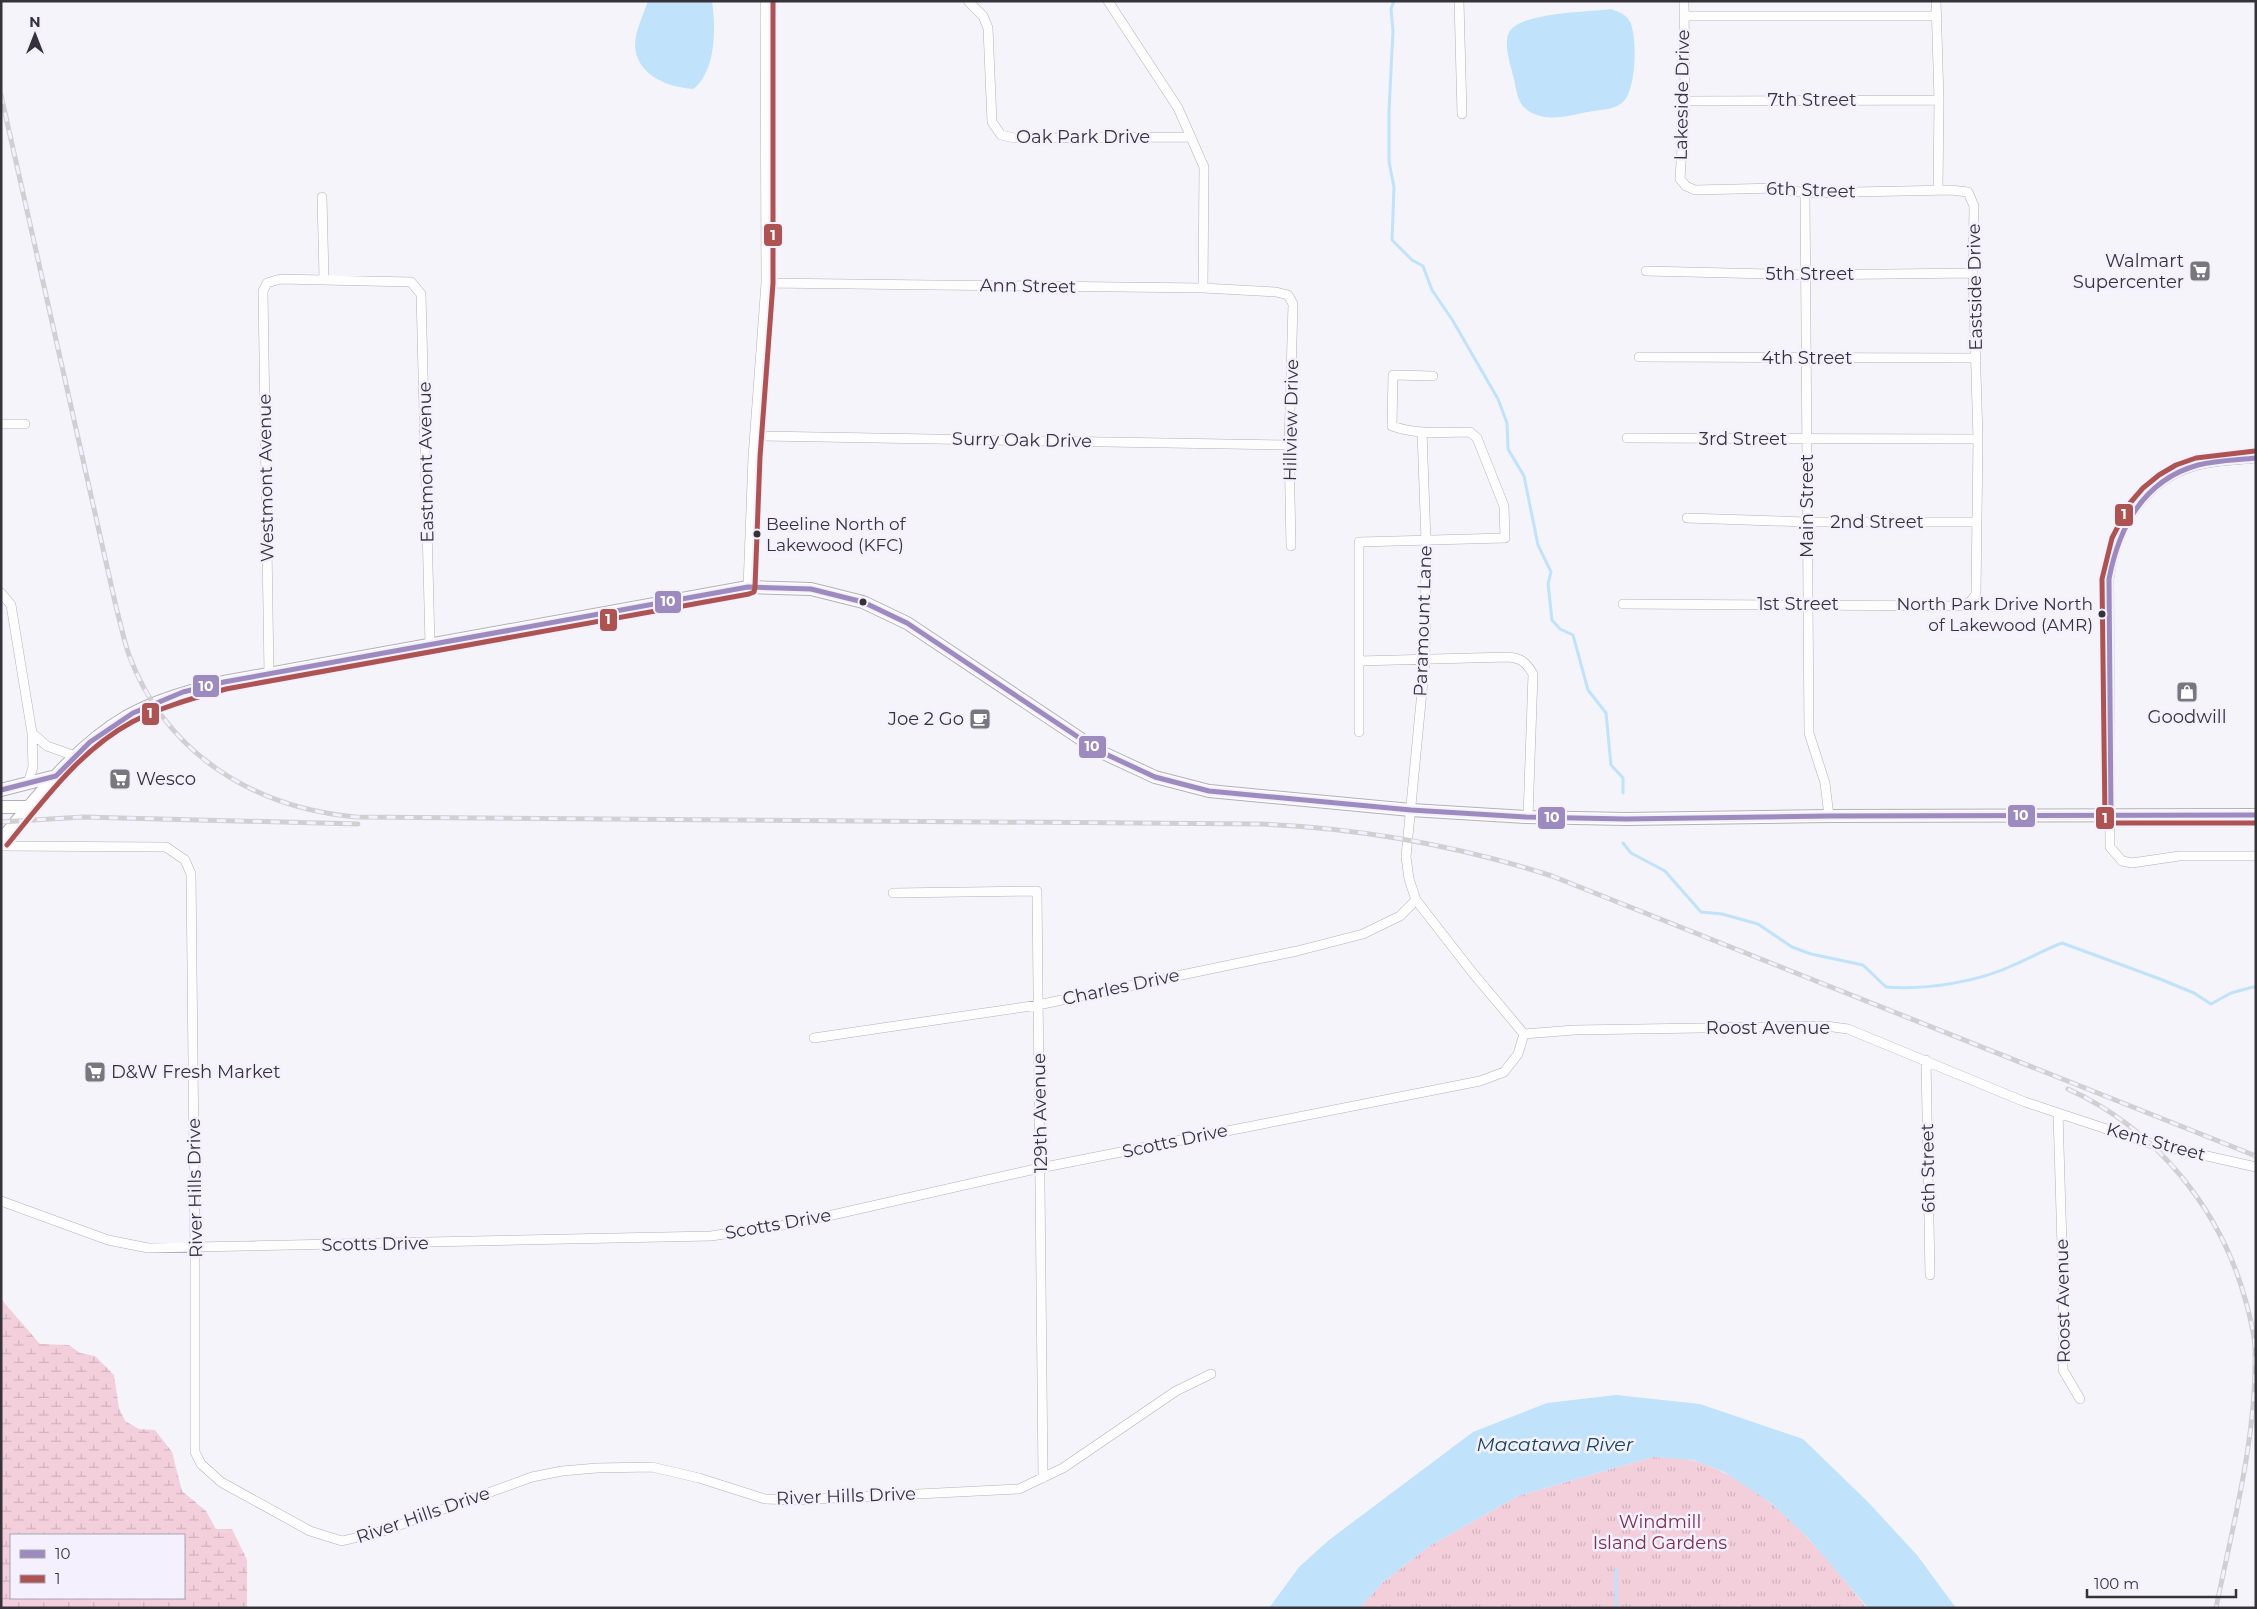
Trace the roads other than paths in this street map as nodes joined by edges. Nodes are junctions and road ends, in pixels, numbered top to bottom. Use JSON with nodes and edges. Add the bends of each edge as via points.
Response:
{"nodes":[{"id":1,"x":765,"y":1,"type":"edge"},
{"id":2,"x":968,"y":1,"type":"edge"},
{"id":3,"x":1108,"y":1,"type":"edge"},
{"id":4,"x":1459,"y":1,"type":"edge"},
{"id":5,"x":1684,"y":1,"type":"edge"},
{"id":6,"x":1936,"y":1,"type":"edge"},
{"id":7,"x":1684,"y":16,"type":"junction"},
{"id":8,"x":1936,"y":16,"type":"junction"},
{"id":9,"x":1939,"y":100,"type":"junction"},
{"id":10,"x":1686,"y":101,"type":"junction"},
{"id":11,"x":1462,"y":114,"type":"dead end"},
{"id":12,"x":1189,"y":136,"type":"junction"},
{"id":13,"x":1686,"y":186,"type":"joint"},
{"id":14,"x":1938,"y":189,"type":"junction"},
{"id":15,"x":1805,"y":193,"type":"junction"},
{"id":16,"x":322,"y":197,"type":"dead end"},
{"id":17,"x":1646,"y":271,"type":"dead end"},
{"id":18,"x":1973,"y":273,"type":"junction"},
{"id":19,"x":1805,"y":275,"type":"junction"},
{"id":20,"x":324,"y":278,"type":"junction"},
{"id":21,"x":766,"y":283,"type":"junction"},
{"id":22,"x":1203,"y":288,"type":"junction"},
{"id":23,"x":1288,"y":296,"type":"joint"},
{"id":24,"x":1639,"y":357,"type":"dead end"},
{"id":25,"x":1807,"y":358,"type":"junction"},
{"id":26,"x":1976,"y":358,"type":"junction"},
{"id":27,"x":1433,"y":376,"type":"dead end"},
{"id":28,"x":1,"y":424,"type":"edge"},
{"id":29,"x":24,"y":424,"type":"dead end"},
{"id":30,"x":1422,"y":432,"type":"junction"},
{"id":31,"x":755,"y":436,"type":"junction"},
{"id":32,"x":1627,"y":438,"type":"dead end"},
{"id":33,"x":1808,"y":439,"type":"junction"},
{"id":34,"x":1978,"y":439,"type":"junction"},
{"id":35,"x":1288,"y":445,"type":"junction"},
{"id":36,"x":2256,"y":458,"type":"edge"},
{"id":37,"x":1687,"y":518,"type":"dead end"},
{"id":38,"x":1806,"y":522,"type":"junction"},
{"id":39,"x":1976,"y":522,"type":"junction"},
{"id":40,"x":1426,"y":541,"type":"junction"},
{"id":41,"x":1291,"y":546,"type":"dead end"},
{"id":42,"x":748,"y":587,"type":"junction"},
{"id":43,"x":1,"y":593,"type":"edge"},
{"id":44,"x":1972,"y":600,"type":"joint"},
{"id":45,"x":1623,"y":604,"type":"dead end"},
{"id":46,"x":1807,"y":604,"type":"junction"},
{"id":47,"x":430,"y":645,"type":"junction"},
{"id":48,"x":1425,"y":660,"type":"junction"},
{"id":49,"x":1359,"y":661,"type":"junction"},
{"id":50,"x":270,"y":674,"type":"junction"},
{"id":51,"x":1359,"y":732,"type":"dead end"},
{"id":52,"x":32,"y":733,"type":"junction"},
{"id":53,"x":74,"y":756,"type":"junction"},
{"id":54,"x":52,"y":780,"type":"junction"},
{"id":55,"x":28,"y":783,"type":"junction"},
{"id":56,"x":1,"y":790,"type":"edge"},
{"id":57,"x":1,"y":807,"type":"edge"},
{"id":58,"x":28,"y":807,"type":"junction"},
{"id":59,"x":1411,"y":810,"type":"junction"},
{"id":60,"x":2256,"y":815,"type":"edge"},
{"id":61,"x":1829,"y":816,"type":"junction"},
{"id":62,"x":2111,"y":816,"type":"junction"},
{"id":63,"x":1528,"y":817,"type":"junction"},
{"id":64,"x":1,"y":840,"type":"edge"},
{"id":65,"x":1,"y":846,"type":"edge"},
{"id":66,"x":2256,"y":856,"type":"edge"},
{"id":67,"x":894,"y":893,"type":"dead end"},
{"id":68,"x":1416,"y":900,"type":"junction"},
{"id":69,"x":1038,"y":1005,"type":"junction"},
{"id":70,"x":1524,"y":1034,"type":"junction"},
{"id":71,"x":814,"y":1038,"type":"dead end"},
{"id":72,"x":1926,"y":1060,"type":"junction"},
{"id":73,"x":2058,"y":1113,"type":"junction"},
{"id":74,"x":2256,"y":1167,"type":"edge"},
{"id":75,"x":1040,"y":1168,"type":"junction"},
{"id":76,"x":1,"y":1201,"type":"edge"},
{"id":77,"x":195,"y":1248,"type":"junction"},
{"id":78,"x":1930,"y":1275,"type":"dead end"},
{"id":79,"x":1211,"y":1374,"type":"dead end"},
{"id":80,"x":2080,"y":1399,"type":"dead end"},
{"id":81,"x":1043,"y":1478,"type":"junction"}],
"edges":[{"from":1,"to":21,"type":"street"},
{"from":2,"to":12,"type":"street","name":"Oak Park Drive","via":[[983,16],[988,28],[992,122],[1001,135],[1014,138]]},
{"from":3,"to":12,"type":"street","via":[[1178,108]]},
{"from":4,"to":11,"type":"street"},
{"from":5,"to":7,"type":"street","name":"Lakeside Drive"},
{"from":6,"to":8,"type":"street"},
{"from":7,"to":8,"type":"street"},
{"from":7,"to":10,"type":"street","name":"Lakeside Drive"},
{"from":8,"to":9,"type":"street"},
{"from":9,"to":10,"type":"street","name":"7th Street"},
{"from":9,"to":14,"type":"street"},
{"from":10,"to":13,"type":"street","name":"Lakeside Drive","via":[[1680,179]]},
{"from":12,"to":22,"type":"street","via":[[1204,167]]},
{"from":13,"to":15,"type":"street","name":"6th Street","via":[[1695,190],[1777,188]]},
{"from":14,"to":15,"type":"street","name":"6th Street"},
{"from":14,"to":18,"type":"street","name":"Eastside Drive","via":[[1968,192],[1972,198]]},
{"from":15,"to":19,"type":"street","name":"Main Street"},
{"from":16,"to":20,"type":"street"},
{"from":17,"to":19,"type":"street","name":"5th Street"},
{"from":18,"to":19,"type":"street","name":"5th Street"},
{"from":18,"to":26,"type":"street","name":"Eastside Drive"},
{"from":19,"to":25,"type":"street","name":"Main Street"},
{"from":20,"to":47,"type":"street","name":"Eastmont Avenue","via":[[412,282],[421,294]]},
{"from":20,"to":50,"type":"street","name":"Westmont Avenue","via":[[280,278],[267,283],[262,292]]},
{"from":21,"to":22,"type":"street","name":"Ann Street"},
{"from":21,"to":31,"type":"street"},
{"from":22,"to":23,"type":"street","name":"Ann Street","via":[[1276,292]]},
{"from":23,"to":35,"type":"street","name":"Hillview Drive","via":[[1293,304]]},
{"from":24,"to":25,"type":"street","name":"4th Street"},
{"from":25,"to":26,"type":"street","name":"4th Street"},
{"from":25,"to":33,"type":"street","name":"Main Street"},
{"from":26,"to":34,"type":"street","name":"Eastside Drive"},
{"from":27,"to":30,"type":"street","via":[[1393,375],[1392,426],[1404,431]]},
{"from":28,"to":29,"type":"street"},
{"from":30,"to":40,"type":"street","name":"Paramount Lane"},
{"from":30,"to":40,"type":"street","via":[[1470,432],[1477,438],[1504,506],[1505,530],[1505,538]]},
{"from":31,"to":35,"type":"street","name":"Surry Oak Drive"},
{"from":31,"to":42,"type":"street"},
{"from":32,"to":33,"type":"street","name":"3rd Street"},
{"from":33,"to":34,"type":"street","name":"3rd Street"},
{"from":33,"to":38,"type":"street","name":"Main Street"},
{"from":34,"to":39,"type":"street","name":"Eastside Drive"},
{"from":35,"to":41,"type":"street","name":"Hillview Drive"},
{"from":36,"to":62,"type":"street","via":[[2200,464],[2171,476],[2148,494],[2123,526],[2109,579]]},
{"from":37,"to":38,"type":"street","name":"2nd Street"},
{"from":38,"to":39,"type":"street","name":"2nd Street"},
{"from":38,"to":46,"type":"street","name":"Main Street"},
{"from":39,"to":44,"type":"street","name":"Eastside Drive","via":[[1976,594]]},
{"from":40,"to":48,"type":"street","name":"Paramount Lane"},
{"from":40,"to":49,"type":"street","via":[[1359,542]]},
{"from":42,"to":47,"type":"main road"},
{"from":42,"to":59,"type":"main road","via":[[811,589],[863,602],[907,623],[1099,751],[1155,777],[1210,792]]},
{"from":43,"to":52,"type":"street","via":[[11,605]]},
{"from":44,"to":46,"type":"street","name":"1st Street","via":[[1964,606],[1944,607]]},
{"from":45,"to":46,"type":"street","name":"1st Street"},
{"from":46,"to":61,"type":"street","name":"Main Street","via":[[1809,732],[1824,783]]},
{"from":47,"to":50,"type":"main road"},
{"from":48,"to":49,"type":"street"},
{"from":48,"to":59,"type":"street","name":"Paramount Lane"},
{"from":48,"to":63,"type":"street","via":[[1508,657],[1527,663],[1533,674]]},
{"from":49,"to":51,"type":"street"},
{"from":50,"to":53,"type":"main road","via":[[191,690],[154,704],[111,727]]},
{"from":52,"to":53,"type":"street","via":[[47,746]]},
{"from":52,"to":55,"type":"street","via":[[33,767]]},
{"from":53,"to":54,"type":"main road"},
{"from":54,"to":55,"type":"main road"},
{"from":54,"to":58,"type":"main road"},
{"from":55,"to":56,"type":"main road"},
{"from":57,"to":58,"type":"main road"},
{"from":58,"to":64,"type":"main road"},
{"from":59,"to":63,"type":"main road"},
{"from":59,"to":68,"type":"street","via":[[1406,857]]},
{"from":60,"to":62,"type":"main road"},
{"from":61,"to":62,"type":"main road"},
{"from":61,"to":63,"type":"main road"},
{"from":62,"to":66,"type":"street","via":[[2110,847],[2122,861],[2132,863],[2178,856]]},
{"from":65,"to":77,"type":"street","name":"River Hills Drive","via":[[166,847],[185,860],[191,874]]},
{"from":67,"to":69,"type":"street","name":"129th Avenue","via":[[1037,891]]},
{"from":68,"to":69,"type":"street","name":"Charles Drive","via":[[1400,916],[1363,934]]},
{"from":68,"to":70,"type":"street"},
{"from":69,"to":71,"type":"street","name":"Charles Drive"},
{"from":69,"to":75,"type":"street","name":"129th Avenue"},
{"from":70,"to":72,"type":"street","name":"Roost Avenue","via":[[1574,1030],[1826,1026],[1848,1029]]},
{"from":70,"to":75,"type":"street","name":"Scotts Drive","via":[[1518,1054],[1504,1072],[1480,1081]]},
{"from":72,"to":73,"type":"street","name":"Roost Avenue"},
{"from":72,"to":78,"type":"street","name":"6th Street"},
{"from":73,"to":74,"type":"street","name":"Kent Street","via":[[2149,1143]]},
{"from":73,"to":80,"type":"street","name":"Roost Avenue","via":[[2064,1279],[2063,1370]]},
{"from":75,"to":77,"type":"street","name":"Scotts Drive","via":[[806,1221],[711,1236]]},
{"from":75,"to":81,"type":"street","name":"129th Avenue"},
{"from":76,"to":77,"type":"street","name":"Scotts Drive","via":[[108,1240],[148,1248]]},
{"from":77,"to":81,"type":"street","name":"River Hills Drive","via":[[195,1452],[201,1464],[221,1482],[293,1523],[342,1541],[383,1531],[532,1478],[562,1471],[652,1466],[765,1499],[797,1500],[1007,1491],[1020,1489]]},
{"from":79,"to":81,"type":"street","name":"River Hills Drive","via":[[1176,1391],[1101,1444]]}]}
